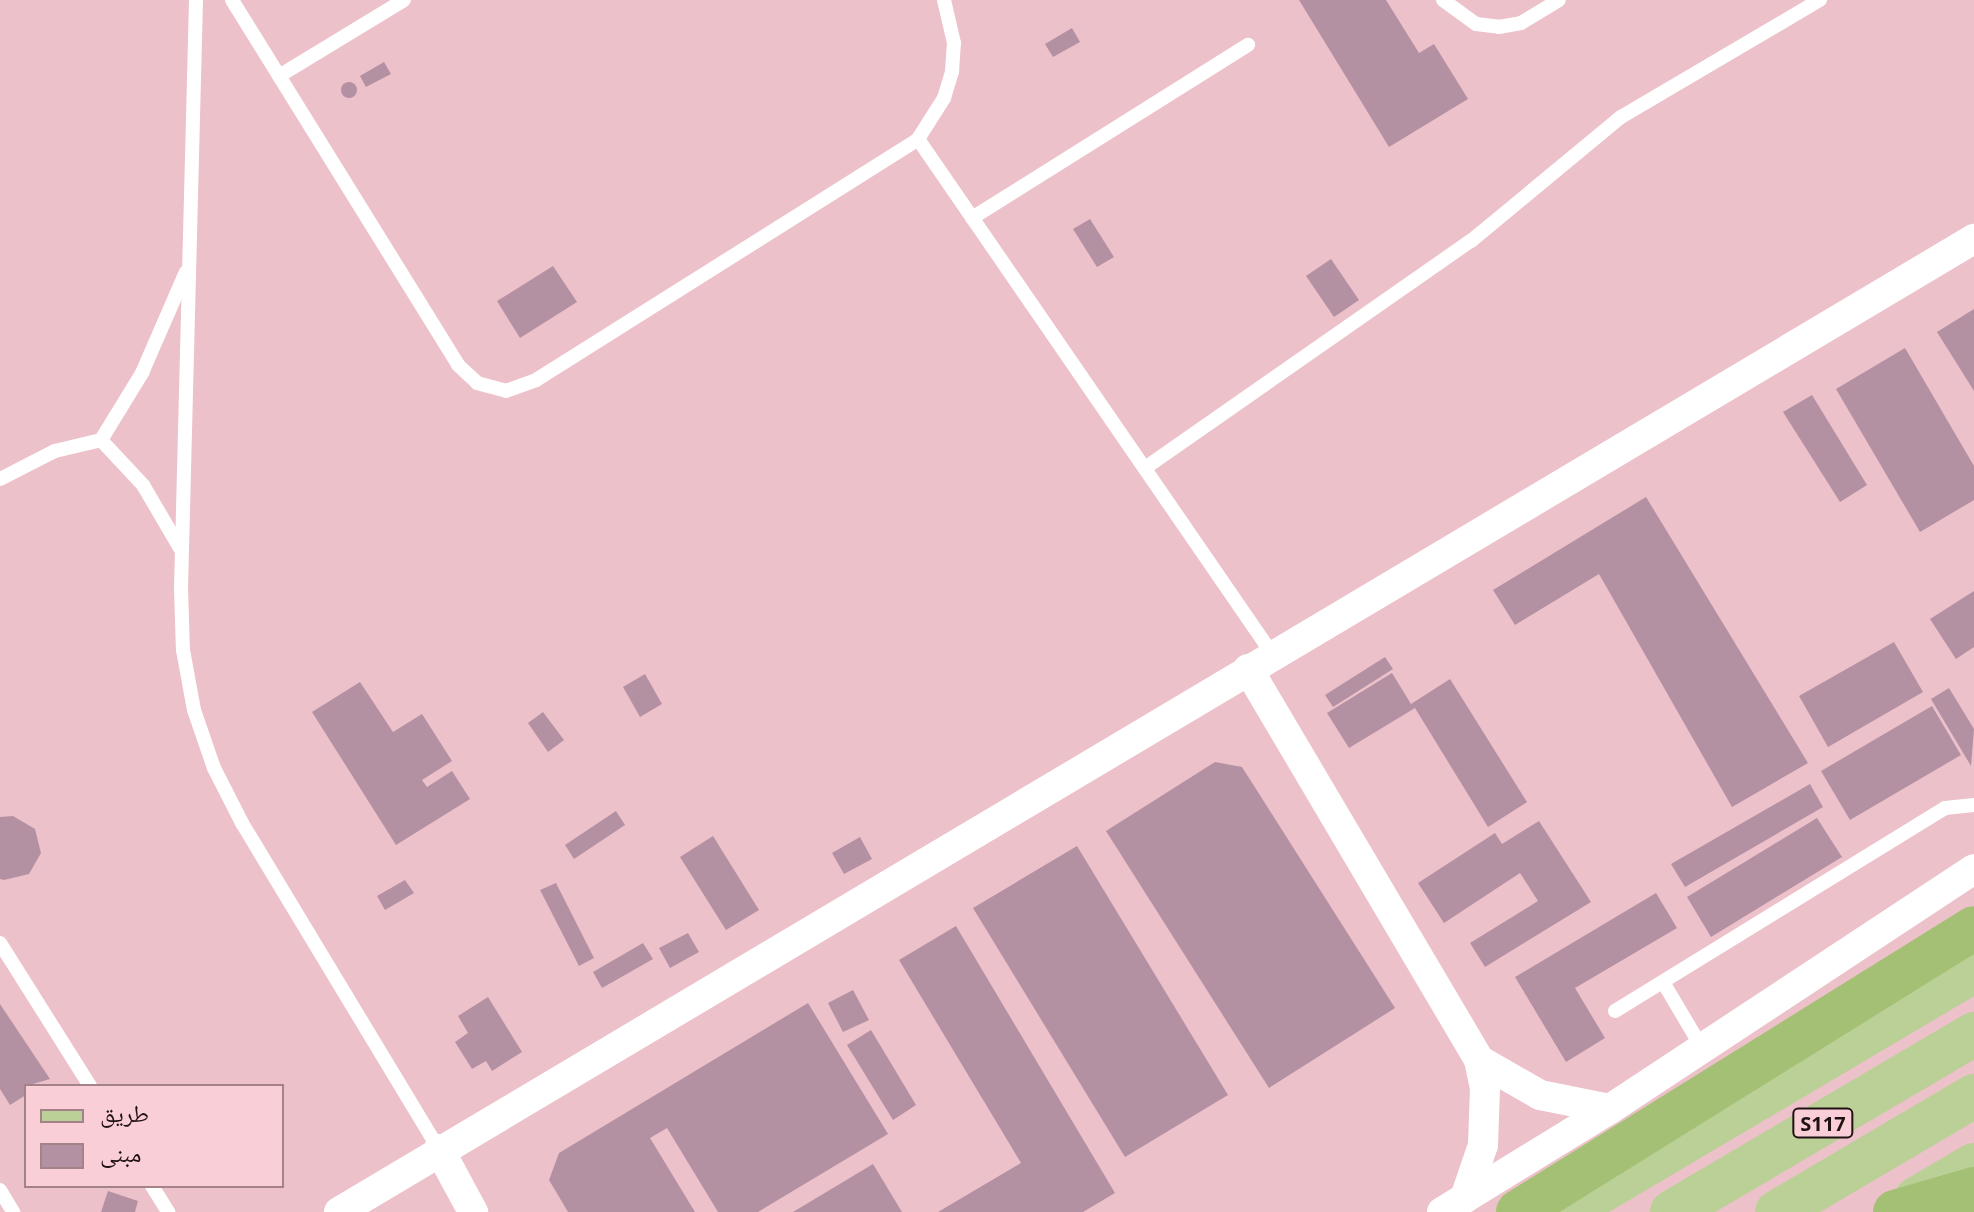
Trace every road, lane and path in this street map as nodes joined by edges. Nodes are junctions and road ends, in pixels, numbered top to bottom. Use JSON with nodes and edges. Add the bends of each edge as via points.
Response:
{"nodes":[{"id":1,"x":196,"y":0,"type":"edge"},
{"id":2,"x":232,"y":0,"type":"edge"},
{"id":3,"x":404,"y":0,"type":"edge"},
{"id":4,"x":944,"y":0,"type":"edge"},
{"id":5,"x":1443,"y":0,"type":"edge"},
{"id":6,"x":1558,"y":0,"type":"edge"},
{"id":7,"x":1820,"y":0,"type":"edge"},
{"id":8,"x":1248,"y":45,"type":"dead end"},
{"id":9,"x":279,"y":76,"type":"junction"},
{"id":10,"x":918,"y":139,"type":"junction"},
{"id":11,"x":972,"y":218,"type":"junction"},
{"id":12,"x":1974,"y":239,"type":"edge"},
{"id":13,"x":189,"y":264,"type":"junction"},
{"id":14,"x":101,"y":440,"type":"junction"},
{"id":15,"x":1145,"y":468,"type":"junction"},
{"id":16,"x":0,"y":479,"type":"edge"},
{"id":17,"x":182,"y":552,"type":"junction"},
{"id":18,"x":1260,"y":662,"type":"junction"},
{"id":19,"x":1974,"y":805,"type":"edge"},
{"id":20,"x":1974,"y":869,"type":"edge"},
{"id":21,"x":1974,"y":928,"type":"edge"},
{"id":22,"x":0,"y":943,"type":"edge"},
{"id":23,"x":1974,"y":971,"type":"edge"},
{"id":24,"x":1663,"y":982,"type":"junction"},
{"id":25,"x":1615,"y":1011,"type":"dead end"},
{"id":26,"x":1974,"y":1034,"type":"edge"},
{"id":27,"x":1702,"y":1048,"type":"junction"},
{"id":28,"x":1479,"y":1060,"type":"junction"},
{"id":29,"x":89,"y":1084,"type":"edge"},
{"id":30,"x":1974,"y":1096,"type":"edge"},
{"id":31,"x":1610,"y":1109,"type":"junction"},
{"id":32,"x":439,"y":1149,"type":"junction"},
{"id":33,"x":1974,"y":1165,"type":"edge"},
{"id":34,"x":153,"y":1188,"type":"edge"},
{"id":35,"x":1974,"y":1189,"type":"edge"},
{"id":36,"x":0,"y":1190,"type":"edge"},
{"id":37,"x":1453,"y":1205,"type":"edge"},
{"id":38,"x":13,"y":1212,"type":"edge"},
{"id":39,"x":168,"y":1212,"type":"edge"},
{"id":40,"x":339,"y":1212,"type":"edge"},
{"id":41,"x":473,"y":1212,"type":"edge"},
{"id":42,"x":1518,"y":1212,"type":"edge"},
{"id":43,"x":1566,"y":1212,"type":"edge"},
{"id":44,"x":1672,"y":1212,"type":"edge"},
{"id":45,"x":1777,"y":1212,"type":"edge"},
{"id":46,"x":1894,"y":1212,"type":"edge"}],
"edges":[{"from":1,"to":13,"type":"lane"},
{"from":2,"to":9,"type":"lane"},
{"from":3,"to":9,"type":"lane"},
{"from":4,"to":10,"type":"lane","via":[[954,43],[952,71],[944,98]]},
{"from":5,"to":6,"type":"lane","via":[[1476,24],[1499,27],[1521,23]]},
{"from":7,"to":15,"type":"lane","via":[[1621,117],[1450,257]]},
{"from":8,"to":11,"type":"lane"},
{"from":9,"to":10,"type":"lane","via":[[458,365],[477,383],[506,391],[536,380]]},
{"from":10,"to":11,"type":"lane"},
{"from":11,"to":15,"type":"lane"},
{"from":12,"to":18,"type":"street"},
{"from":13,"to":14,"type":"lane","via":[[142,373]]},
{"from":13,"to":17,"type":"lane"},
{"from":14,"to":16,"type":"lane","via":[[55,451]]},
{"from":14,"to":17,"type":"lane","via":[[143,485]]},
{"from":15,"to":18,"type":"lane"},
{"from":17,"to":32,"type":"lane","via":[[183,650],[194,710],[214,768]]},
{"from":18,"to":28,"type":"street"},
{"from":18,"to":32,"type":"street"},
{"from":19,"to":24,"type":"lane","via":[[1945,808]]},
{"from":20,"to":27,"type":"street"},
{"from":21,"to":42,"type":"highway"},
{"from":22,"to":29,"type":"lane"},
{"from":23,"to":43,"type":"main road"},
{"from":24,"to":25,"type":"lane"},
{"from":24,"to":27,"type":"lane"},
{"from":26,"to":44,"type":"main road","number":"S117"},
{"from":27,"to":31,"type":"street"},
{"from":28,"to":31,"type":"street","via":[[1540,1095]]},
{"from":28,"to":37,"type":"street","via":[[1485,1088],[1483,1145]]},
{"from":30,"to":45,"type":"main road","number":"S117"},
{"from":31,"to":37,"type":"street"},
{"from":32,"to":40,"type":"street"},
{"from":32,"to":41,"type":"street"},
{"from":33,"to":46,"type":"main road"},
{"from":34,"to":39,"type":"lane"},
{"from":35,"to":46,"type":"highway"},
{"from":36,"to":38,"type":"lane"}]}
